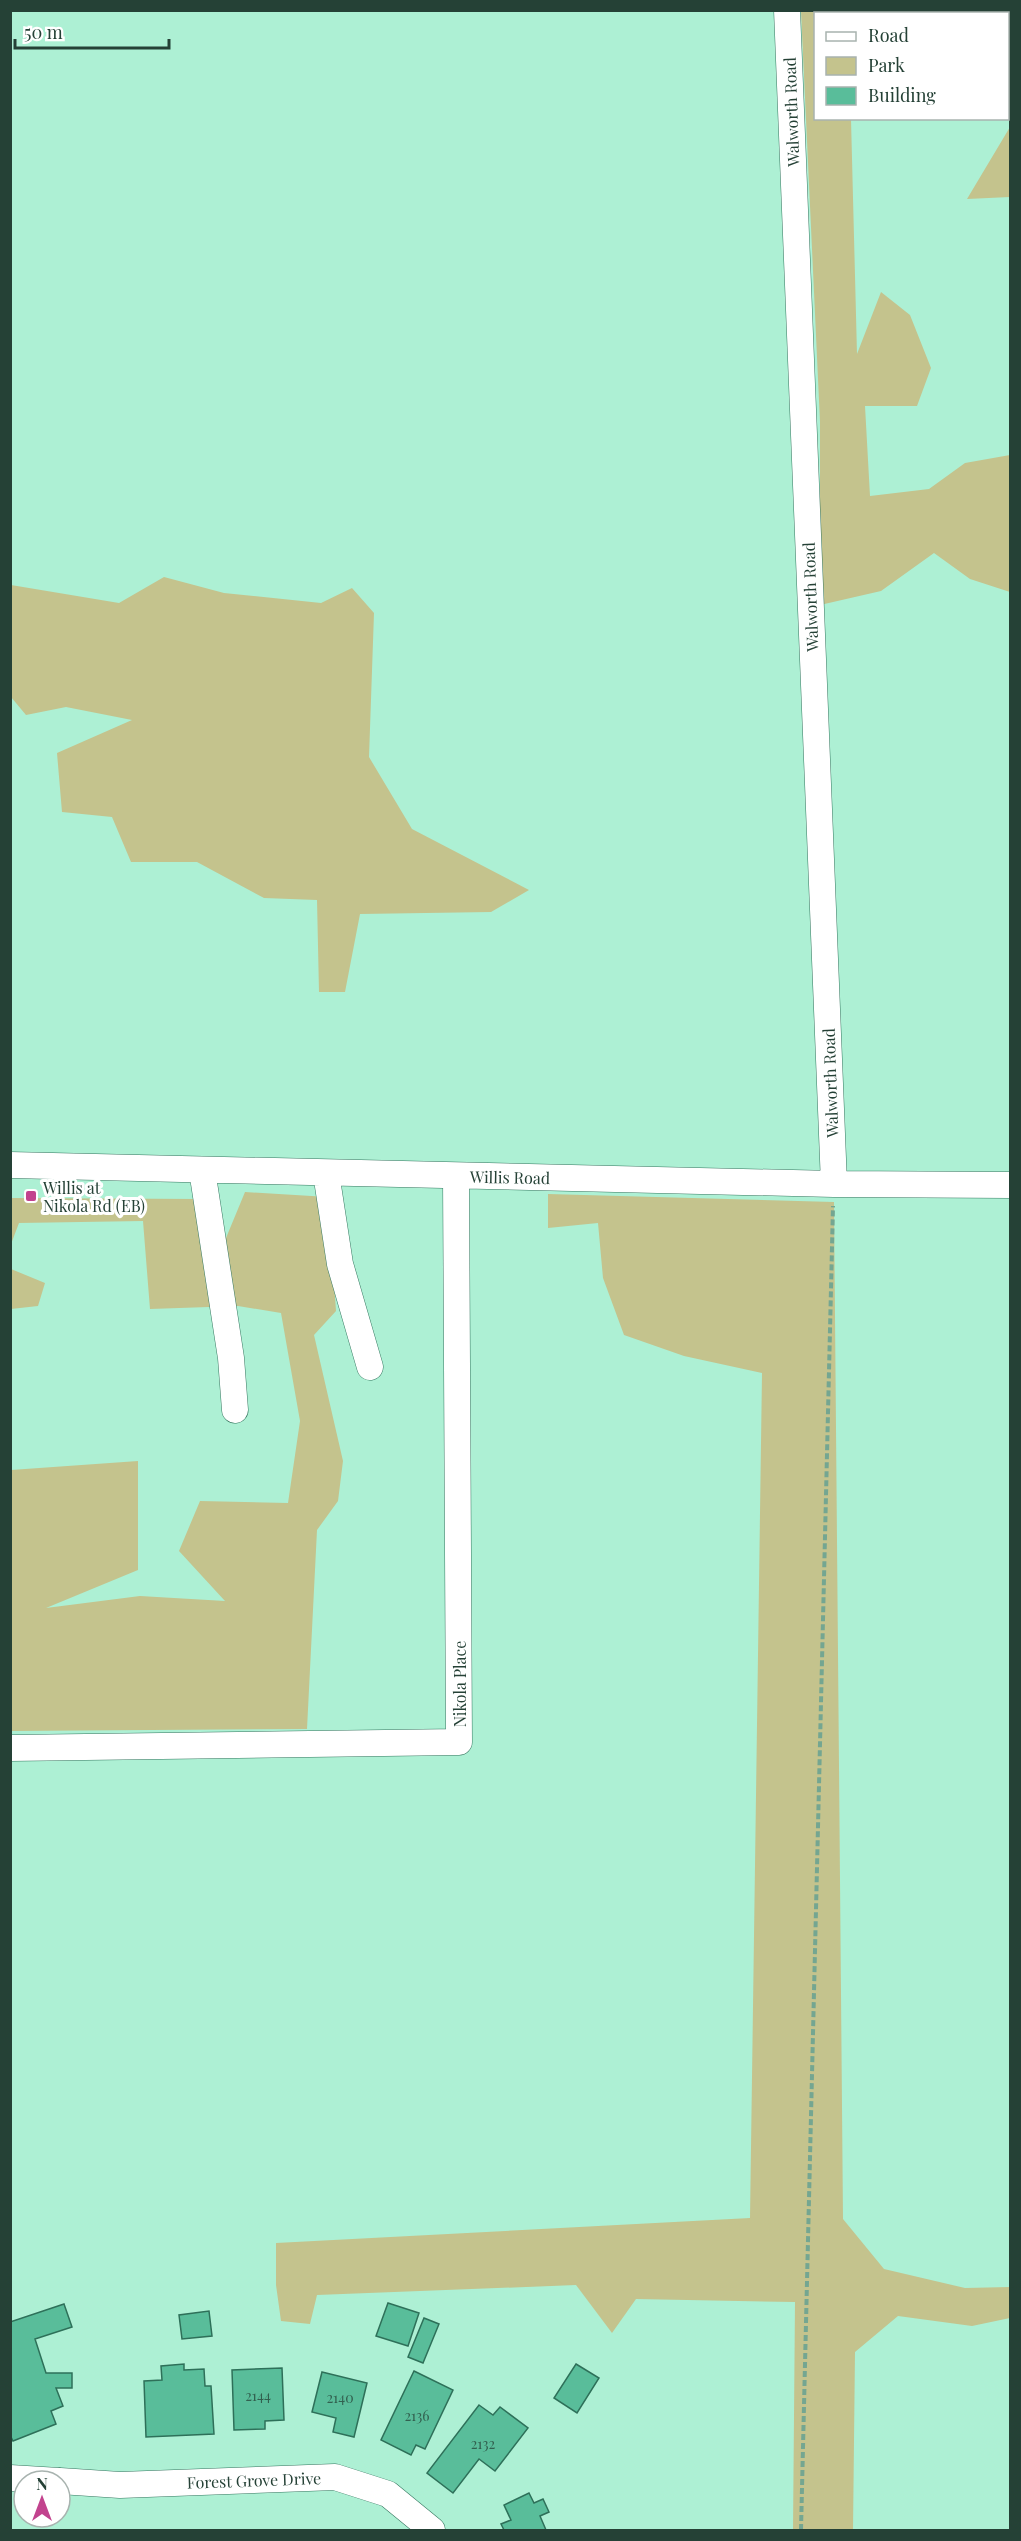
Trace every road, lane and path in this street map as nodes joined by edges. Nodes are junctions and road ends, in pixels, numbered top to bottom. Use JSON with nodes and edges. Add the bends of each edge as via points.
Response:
{"nodes":[{"id":1,"x":787,"y":10,"type":"edge"},
{"id":2,"x":10,"y":1165,"type":"edge"},
{"id":3,"x":202,"y":1170,"type":"junction"},
{"id":4,"x":326,"y":1173,"type":"junction"},
{"id":5,"x":456,"y":1176,"type":"junction"},
{"id":6,"x":834,"y":1184,"type":"junction"},
{"id":7,"x":1011,"y":1185,"type":"edge"},
{"id":8,"x":370,"y":1367,"type":"dead end"},
{"id":9,"x":235,"y":1410,"type":"dead end"},
{"id":10,"x":10,"y":1748,"type":"edge"},
{"id":11,"x":72,"y":2482,"type":"edge"},
{"id":12,"x":432,"y":2530,"type":"edge"},
{"id":13,"x":801,"y":2530,"type":"edge"}],
"edges":[{"from":1,"to":6,"type":"street","name":"Walworth Road"},
{"from":2,"to":3,"type":"street","name":"Willis Road"},
{"from":3,"to":4,"type":"street","name":"Willis Road"},
{"from":3,"to":9,"type":"street","via":[[231,1358]]},
{"from":4,"to":5,"type":"street","name":"Willis Road"},
{"from":4,"to":8,"type":"street","via":[[340,1264]]},
{"from":5,"to":6,"type":"street","name":"Willis Road"},
{"from":5,"to":10,"type":"street","name":"Nikola Place","via":[[459,1742]]},
{"from":6,"to":7,"type":"street","name":"Willis Road"},
{"from":6,"to":13,"type":"path"},
{"from":11,"to":12,"type":"street","name":"Forest Grove Drive","via":[[120,2485],[335,2477],[388,2494]]}]}
